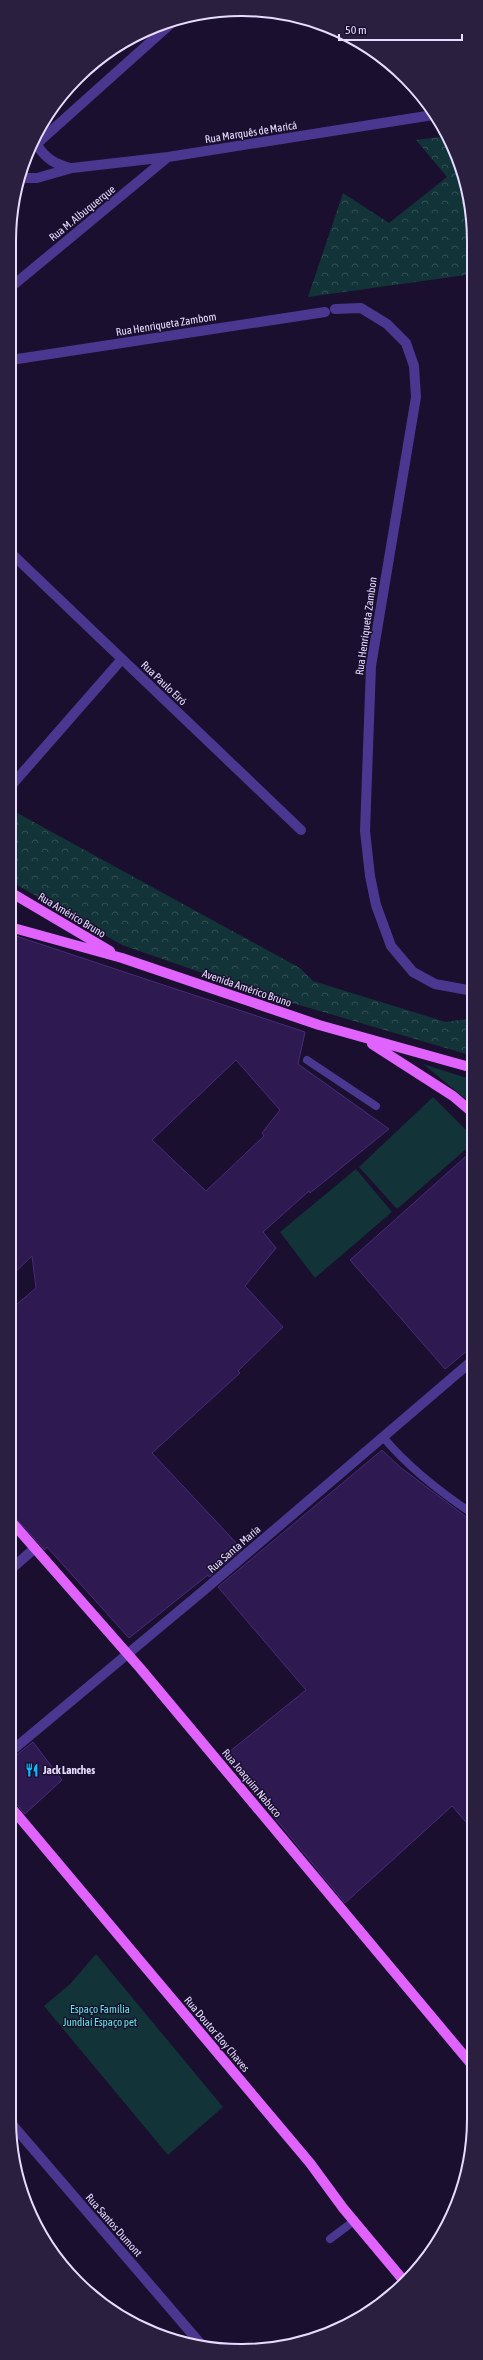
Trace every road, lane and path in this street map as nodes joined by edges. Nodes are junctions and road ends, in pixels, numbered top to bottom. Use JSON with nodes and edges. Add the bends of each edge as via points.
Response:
{"nodes":[{"id":1,"x":164,"y":30,"type":"edge"},
{"id":2,"x":429,"y":116,"type":"edge"},
{"id":3,"x":39,"y":143,"type":"edge"},
{"id":4,"x":36,"y":148,"type":"edge"},
{"id":5,"x":168,"y":157,"type":"junction"},
{"id":6,"x":72,"y":168,"type":"junction"},
{"id":7,"x":25,"y":178,"type":"edge"},
{"id":8,"x":16,"y":282,"type":"edge"},
{"id":9,"x":330,"y":311,"type":"joint"},
{"id":10,"x":16,"y":361,"type":"edge"},
{"id":11,"x":16,"y":558,"type":"edge"},
{"id":12,"x":122,"y":659,"type":"junction"},
{"id":13,"x":16,"y":780,"type":"edge"},
{"id":14,"x":301,"y":830,"type":"dead end"},
{"id":15,"x":16,"y":896,"type":"edge"},
{"id":16,"x":16,"y":929,"type":"edge"},
{"id":17,"x":122,"y":958,"type":"junction"},
{"id":18,"x":467,"y":990,"type":"edge"},
{"id":19,"x":364,"y":1038,"type":"junction"},
{"id":20,"x":307,"y":1060,"type":"dead end"},
{"id":21,"x":467,"y":1066,"type":"edge"},
{"id":22,"x":376,"y":1106,"type":"dead end"},
{"id":23,"x":467,"y":1108,"type":"edge"},
{"id":24,"x":467,"y":1365,"type":"edge"},
{"id":25,"x":383,"y":1437,"type":"junction"},
{"id":26,"x":467,"y":1510,"type":"edge"},
{"id":27,"x":16,"y":1527,"type":"edge"},
{"id":28,"x":34,"y":1549,"type":"junction"},
{"id":29,"x":16,"y":1565,"type":"edge"},
{"id":30,"x":128,"y":1654,"type":"junction"},
{"id":31,"x":16,"y":1747,"type":"edge"},
{"id":32,"x":16,"y":1813,"type":"edge"},
{"id":33,"x":467,"y":2059,"type":"edge"},
{"id":34,"x":16,"y":2129,"type":"edge"},
{"id":35,"x":354,"y":2221,"type":"junction"},
{"id":36,"x":330,"y":2239,"type":"dead end"},
{"id":37,"x":401,"y":2278,"type":"edge"},
{"id":38,"x":197,"y":2340,"type":"edge"}],
"edges":[{"from":1,"to":3,"type":"street"},
{"from":2,"to":5,"type":"street","name":"Rua Marquês de Maricá"},
{"from":4,"to":6,"type":"street","via":[[56,164]]},
{"from":5,"to":6,"type":"street","name":"Rua Marquês de Maricá"},
{"from":5,"to":8,"type":"street","name":"Rua M. Albuquerque"},
{"from":6,"to":7,"type":"street","name":"Rua Marquês de Maricá","via":[[37,178]]},
{"from":9,"to":10,"type":"street","name":"Rua Henriqueta Zambom"},
{"from":9,"to":18,"type":"street","name":"Rua Henriqueta Zambon","via":[[361,308],[387,324],[406,343],[414,366],[416,397],[371,666],[366,832],[370,876],[376,905],[391,946],[413,972],[435,984]]},
{"from":11,"to":12,"type":"street","name":"Rua Paulo Eiró"},
{"from":12,"to":13,"type":"street"},
{"from":12,"to":14,"type":"street","name":"Rua Paulo Eiró"},
{"from":15,"to":17,"type":"main road","name":"Rua Américo Bruno"},
{"from":16,"to":17,"type":"main road"},
{"from":17,"to":19,"type":"main road","name":"Avenida Américo Bruno"},
{"from":19,"to":21,"type":"main road"},
{"from":19,"to":23,"type":"main road"},
{"from":20,"to":22,"type":"lane"},
{"from":24,"to":25,"type":"street","name":"Rua Santa Maria"},
{"from":25,"to":26,"type":"lane","via":[[396,1452]]},
{"from":25,"to":30,"type":"street","name":"Rua Santa Maria"},
{"from":27,"to":28,"type":"main road","name":"Rua Joaquim Nabuco"},
{"from":28,"to":29,"type":"street"},
{"from":28,"to":30,"type":"main road","name":"Rua Joaquim Nabuco"},
{"from":30,"to":31,"type":"street","name":"Rua Santa Maria"},
{"from":30,"to":33,"type":"main road","name":"Rua Joaquim Nabuco"},
{"from":32,"to":35,"type":"main road","name":"Rua Doutor Eloy Chaves","via":[[310,2163]]},
{"from":34,"to":38,"type":"street","name":"Rua Santos Dumont"},
{"from":35,"to":36,"type":"lane"},
{"from":35,"to":37,"type":"main road","name":"Rua Doutor Eloy Chaves"}]}
